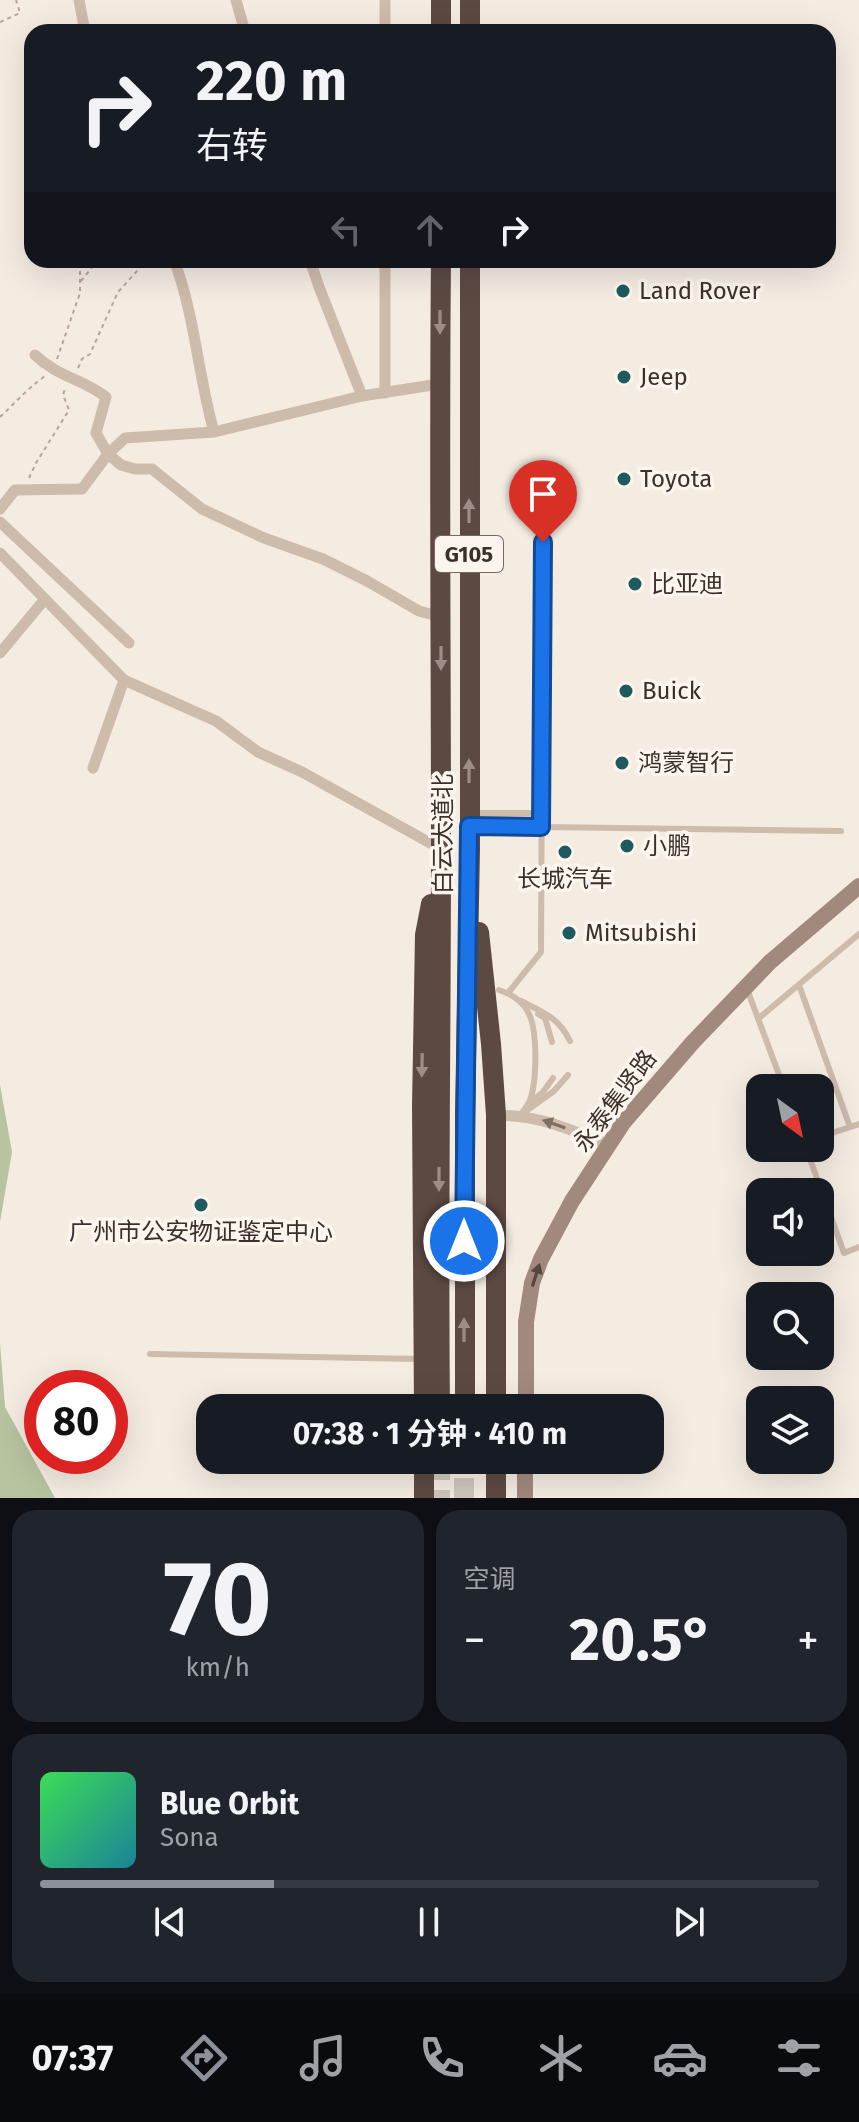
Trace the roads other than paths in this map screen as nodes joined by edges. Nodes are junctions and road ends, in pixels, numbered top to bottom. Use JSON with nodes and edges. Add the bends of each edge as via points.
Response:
{"nodes":[{"id":1,"x":79,"y":0,"type":"edge"},
{"id":2,"x":236,"y":0,"type":"edge"},
{"id":3,"x":385,"y":0,"type":"edge"},
{"id":4,"x":441,"y":0,"type":"edge"},
{"id":5,"x":470,"y":0,"type":"edge"},
{"id":6,"x":84,"y":24,"type":"edge"},
{"id":7,"x":243,"y":24,"type":"edge"},
{"id":8,"x":385,"y":24,"type":"edge"},
{"id":9,"x":441,"y":24,"type":"edge"},
{"id":10,"x":470,"y":24,"type":"edge"},
{"id":11,"x":177,"y":268,"type":"edge"},
{"id":12,"x":313,"y":268,"type":"edge"},
{"id":13,"x":385,"y":268,"type":"edge"},
{"id":14,"x":441,"y":268,"type":"edge"},
{"id":15,"x":470,"y":268,"type":"edge"},
{"id":16,"x":35,"y":355,"type":"dead end"},
{"id":17,"x":439,"y":384,"type":"junction"},
{"id":18,"x":385,"y":393,"type":"junction"},
{"id":19,"x":362,"y":396,"type":"junction"},
{"id":20,"x":214,"y":432,"type":"junction"},
{"id":21,"x":108,"y":454,"type":"junction"},
{"id":22,"x":0,"y":509,"type":"edge"},
{"id":23,"x":0,"y":522,"type":"edge"},
{"id":24,"x":543,"y":542,"type":"dead end"},
{"id":25,"x":0,"y":553,"type":"edge"},
{"id":26,"x":45,"y":599,"type":"junction"},
{"id":27,"x":441,"y":617,"type":"junction"},
{"id":28,"x":129,"y":643,"type":"dead end"},
{"id":29,"x":0,"y":653,"type":"edge"},
{"id":30,"x":124,"y":680,"type":"junction"},
{"id":31,"x":93,"y":768,"type":"dead end"},
{"id":32,"x":541,"y":813,"type":"junction"},
{"id":33,"x":469,"y":819,"type":"junction"},
{"id":34,"x":541,"y":827,"type":"junction"},
{"id":35,"x":841,"y":831,"type":"dead end"},
{"id":36,"x":441,"y":849,"type":"junction"},
{"id":37,"x":470,"y":849,"type":"junction"},
{"id":38,"x":859,"y":886,"type":"edge"},
{"id":39,"x":859,"y":934,"type":"edge"},
{"id":40,"x":746,"y":985,"type":"junction"},
{"id":41,"x":799,"y":985,"type":"junction"},
{"id":42,"x":499,"y":990,"type":"dead end"},
{"id":43,"x":508,"y":993,"type":"junction"},
{"id":44,"x":521,"y":1003,"type":"junction"},
{"id":45,"x":759,"y":1018,"type":"junction"},
{"id":46,"x":570,"y":1041,"type":"dead end"},
{"id":47,"x":552,"y":1042,"type":"dead end"},
{"id":48,"x":779,"y":1074,"type":"edge"},
{"id":49,"x":568,"y":1075,"type":"dead end"},
{"id":50,"x":553,"y":1078,"type":"dead end"},
{"id":51,"x":529,"y":1103,"type":"junction"},
{"id":52,"x":496,"y":1115,"type":"junction"},
{"id":53,"x":520,"y":1115,"type":"junction"},
{"id":54,"x":859,"y":1124,"type":"edge"},
{"id":55,"x":850,"y":1127,"type":"junction"},
{"id":56,"x":834,"y":1132,"type":"edge"},
{"id":57,"x":608,"y":1145,"type":"junction"},
{"id":58,"x":811,"y":1162,"type":"edge"},
{"id":59,"x":859,"y":1247,"type":"edge"},
{"id":60,"x":150,"y":1354,"type":"dead end"},
{"id":61,"x":424,"y":1359,"type":"junction"},
{"id":62,"x":424,"y":1394,"type":"edge"},
{"id":63,"x":440,"y":1394,"type":"edge"},
{"id":64,"x":465,"y":1394,"type":"edge"},
{"id":65,"x":496,"y":1394,"type":"edge"},
{"id":66,"x":526,"y":1394,"type":"edge"},
{"id":67,"x":424,"y":1474,"type":"edge"},
{"id":68,"x":496,"y":1474,"type":"edge"},
{"id":69,"x":525,"y":1474,"type":"edge"},
{"id":70,"x":424,"y":1498,"type":"edge"},
{"id":71,"x":496,"y":1498,"type":"edge"},
{"id":72,"x":525,"y":1498,"type":"edge"}],
"edges":[{"from":1,"to":6,"type":"street"},
{"from":2,"to":7,"type":"street"},
{"from":3,"to":8,"type":"street"},
{"from":4,"to":9,"type":"highway"},
{"from":5,"to":10,"type":"highway"},
{"from":11,"to":20,"type":"street"},
{"from":12,"to":19,"type":"street"},
{"from":13,"to":18,"type":"street"},
{"from":14,"to":17,"type":"highway","name":"白云大道北","number":"G105","one_way":true},
{"from":33,"to":15,"type":"highway","name":"白云大道北","number":"G105","one_way":true},
{"from":16,"to":21,"type":"street","via":[[106,397],[96,433]]},
{"from":17,"to":18,"type":"street"},
{"from":17,"to":27,"type":"highway","name":"白云大道北","number":"G105"},
{"from":18,"to":19,"type":"street"},
{"from":19,"to":20,"type":"street"},
{"from":20,"to":21,"type":"street","via":[[125,438]]},
{"from":21,"to":22,"type":"street","via":[[82,489],[15,490]]},
{"from":21,"to":27,"type":"street","via":[[121,465],[152,469],[202,509],[323,559],[419,611]]},
{"from":23,"to":28,"type":"street"},
{"from":24,"to":32,"type":"lane"},
{"from":25,"to":26,"type":"street"},
{"from":26,"to":29,"type":"street"},
{"from":26,"to":30,"type":"street"},
{"from":27,"to":36,"type":"highway","name":"白云大道北","number":"G105","one_way":true},
{"from":30,"to":31,"type":"street"},
{"from":30,"to":36,"type":"street","via":[[216,721],[258,752]]},
{"from":32,"to":33,"type":"lane"},
{"from":32,"to":34,"type":"lane"},
{"from":33,"to":34,"type":"lane"},
{"from":33,"to":37,"type":"highway","name":"白云大道北","number":"G105"},
{"from":34,"to":35,"type":"lane"},
{"from":34,"to":43,"type":"lane","via":[[541,952]]},
{"from":36,"to":61,"type":"highway","number":"G105","one_way":true,"via":[[425,935]]},
{"from":36,"to":63,"type":"highway","name":"白云大道北","number":"G105","one_way":true},
{"from":37,"to":52,"type":"highway","number":"G105"},
{"from":64,"to":37,"type":"highway","name":"白云大道北","number":"G105","one_way":true},
{"from":38,"to":40,"type":"street","name":"永泰集贤路"},
{"from":39,"to":41,"type":"lane"},
{"from":40,"to":45,"type":"lane"},
{"from":40,"to":57,"type":"street","name":"永泰集贤路","via":[[655,1083]]},
{"from":41,"to":45,"type":"lane"},
{"from":41,"to":55,"type":"lane"},
{"from":42,"to":43,"type":"lane"},
{"from":43,"to":44,"type":"lane"},
{"from":44,"to":46,"type":"lane","via":[[550,1016]]},
{"from":44,"to":47,"type":"lane","via":[[545,1018]]},
{"from":44,"to":51,"type":"lane","via":[[529,1013],[535,1041]]},
{"from":45,"to":48,"type":"lane"},
{"from":49,"to":53,"type":"lane"},
{"from":50,"to":51,"type":"lane"},
{"from":51,"to":53,"type":"lane"},
{"from":52,"to":53,"type":"street"},
{"from":52,"to":65,"type":"highway","number":"G105"},
{"from":57,"to":53,"type":"street","one_way":true},
{"from":54,"to":55,"type":"lane"},
{"from":55,"to":56,"type":"lane"},
{"from":66,"to":57,"type":"street","name":"永泰集贤路","one_way":true,"via":[[532,1283],[555,1231]]},
{"from":58,"to":59,"type":"lane","via":[[844,1253]]},
{"from":60,"to":61,"type":"lane"},
{"from":61,"to":62,"type":"highway","number":"G105"},
{"from":67,"to":70,"type":"highway"},
{"from":68,"to":71,"type":"highway"},
{"from":69,"to":72,"type":"street"}]}
